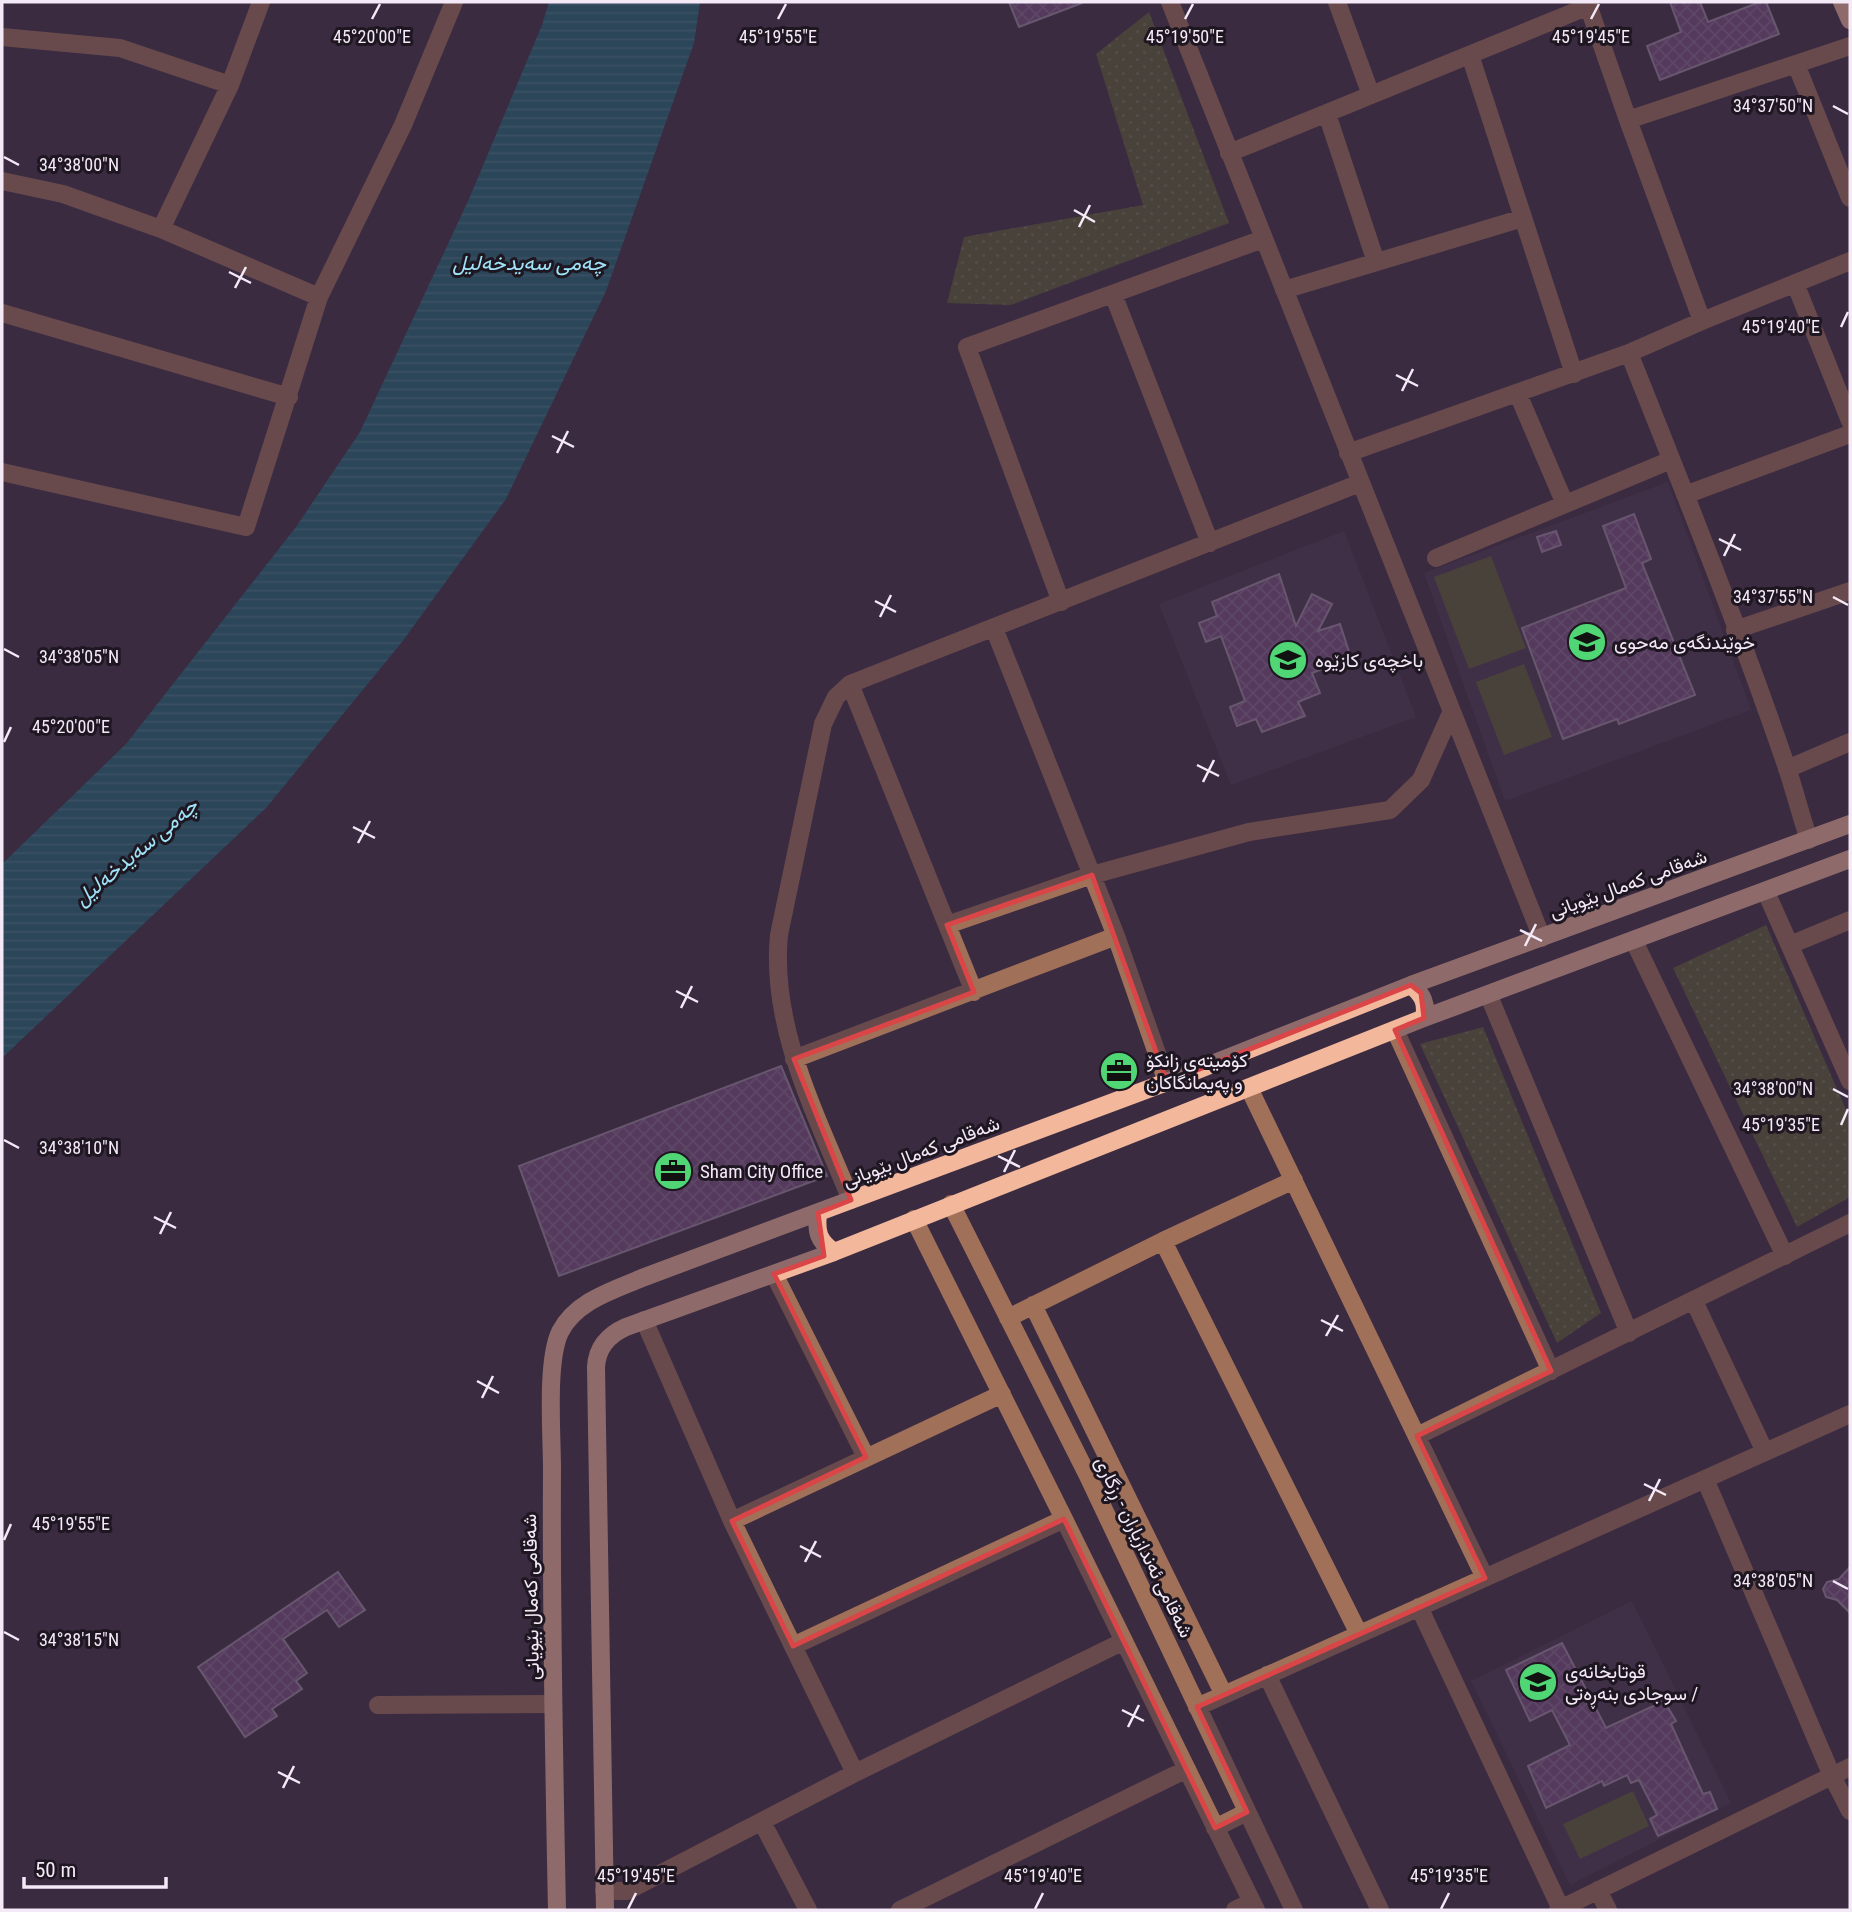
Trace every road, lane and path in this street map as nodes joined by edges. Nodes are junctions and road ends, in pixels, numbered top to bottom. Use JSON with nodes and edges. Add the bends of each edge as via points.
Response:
{"nodes":[{"id":1,"x":261,"y":2,"type":"edge"},
{"id":2,"x":454,"y":2,"type":"edge"},
{"id":3,"x":1170,"y":2,"type":"edge"},
{"id":4,"x":1337,"y":2,"type":"edge"},
{"id":5,"x":1842,"y":2,"type":"edge"},
{"id":6,"x":1588,"y":4,"type":"edge"},
{"id":7,"x":1850,"y":20,"type":"edge"},
{"id":8,"x":2,"y":37,"type":"edge"},
{"id":9,"x":1850,"y":46,"type":"edge"},
{"id":10,"x":1470,"y":55,"type":"junction"},
{"id":11,"x":1796,"y":64,"type":"junction"},
{"id":12,"x":230,"y":85,"type":"junction"},
{"id":13,"x":1371,"y":95,"type":"junction"},
{"id":14,"x":1326,"y":114,"type":"junction"},
{"id":15,"x":1628,"y":120,"type":"junction"},
{"id":16,"x":1230,"y":153,"type":"junction"},
{"id":17,"x":2,"y":181,"type":"edge"},
{"id":18,"x":1850,"y":198,"type":"edge"},
{"id":19,"x":1523,"y":218,"type":"junction"},
{"id":20,"x":161,"y":229,"type":"junction"},
{"id":21,"x":1264,"y":239,"type":"junction"},
{"id":22,"x":1850,"y":261,"type":"edge"},
{"id":23,"x":1376,"y":262,"type":"junction"},
{"id":24,"x":1795,"y":282,"type":"junction"},
{"id":25,"x":1284,"y":290,"type":"junction"},
{"id":26,"x":1113,"y":294,"type":"junction"},
{"id":27,"x":319,"y":297,"type":"junction"},
{"id":28,"x":2,"y":313,"type":"edge"},
{"id":29,"x":1702,"y":321,"type":"junction"},
{"id":30,"x":1629,"y":354,"type":"junction"},
{"id":31,"x":1574,"y":374,"type":"junction"},
{"id":32,"x":1518,"y":394,"type":"junction"},
{"id":33,"x":289,"y":397,"type":"junction"},
{"id":34,"x":1850,"y":421,"type":"edge"},
{"id":35,"x":1850,"y":434,"type":"edge"},
{"id":36,"x":1348,"y":453,"type":"junction"},
{"id":37,"x":1671,"y":460,"type":"junction"},
{"id":38,"x":2,"y":472,"type":"edge"},
{"id":39,"x":1360,"y":483,"type":"junction"},
{"id":40,"x":1685,"y":495,"type":"junction"},
{"id":41,"x":1565,"y":504,"type":"junction"},
{"id":42,"x":1210,"y":542,"type":"junction"},
{"id":43,"x":1436,"y":558,"type":"dead end"},
{"id":44,"x":1850,"y":592,"type":"edge"},
{"id":45,"x":1061,"y":602,"type":"junction"},
{"id":46,"x":995,"y":628,"type":"junction"},
{"id":47,"x":1735,"y":630,"type":"junction"},
{"id":48,"x":850,"y":684,"type":"junction"},
{"id":49,"x":1451,"y":713,"type":"junction"},
{"id":50,"x":1850,"y":742,"type":"edge"},
{"id":51,"x":1787,"y":769,"type":"junction"},
{"id":52,"x":1850,"y":824,"type":"edge"},
{"id":53,"x":1809,"y":840,"type":"junction"},
{"id":54,"x":1850,"y":859,"type":"edge"},
{"id":55,"x":1092,"y":875,"type":"junction"},
{"id":56,"x":1766,"y":892,"type":"junction"},
{"id":57,"x":1850,"y":920,"type":"edge"},
{"id":58,"x":947,"y":925,"type":"junction"},
{"id":59,"x":1115,"y":936,"type":"junction"},
{"id":60,"x":1542,"y":938,"type":"junction"},
{"id":61,"x":1634,"y":941,"type":"junction"},
{"id":62,"x":1790,"y":945,"type":"junction"},
{"id":63,"x":1411,"y":985,"type":"junction"},
{"id":64,"x":974,"y":992,"type":"junction"},
{"id":65,"x":1489,"y":996,"type":"junction"},
{"id":66,"x":1424,"y":1018,"type":"junction"},
{"id":67,"x":1395,"y":1030,"type":"junction"},
{"id":68,"x":794,"y":1059,"type":"junction"},
{"id":69,"x":1850,"y":1081,"type":"edge"},
{"id":70,"x":1167,"y":1082,"type":"junction"},
{"id":71,"x":1249,"y":1088,"type":"junction"},
{"id":72,"x":1294,"y":1180,"type":"junction"},
{"id":73,"x":851,"y":1200,"type":"junction"},
{"id":74,"x":951,"y":1205,"type":"junction"},
{"id":75,"x":818,"y":1213,"type":"junction"},
{"id":76,"x":914,"y":1219,"type":"junction"},
{"id":77,"x":1850,"y":1223,"type":"edge"},
{"id":78,"x":1163,"y":1241,"type":"junction"},
{"id":79,"x":834,"y":1252,"type":"junction"},
{"id":80,"x":1786,"y":1256,"type":"junction"},
{"id":81,"x":774,"y":1273,"type":"junction"},
{"id":82,"x":1693,"y":1301,"type":"junction"},
{"id":83,"x":1033,"y":1305,"type":"junction"},
{"id":84,"x":1008,"y":1318,"type":"junction"},
{"id":85,"x":645,"y":1320,"type":"junction"},
{"id":86,"x":1629,"y":1333,"type":"junction"},
{"id":87,"x":1551,"y":1371,"type":"junction"},
{"id":88,"x":1002,"y":1394,"type":"junction"},
{"id":89,"x":1850,"y":1413,"type":"edge"},
{"id":90,"x":1417,"y":1436,"type":"junction"},
{"id":91,"x":1765,"y":1452,"type":"junction"},
{"id":92,"x":866,"y":1457,"type":"junction"},
{"id":93,"x":1704,"y":1479,"type":"junction"},
{"id":94,"x":1065,"y":1519,"type":"junction"},
{"id":95,"x":732,"y":1521,"type":"junction"},
{"id":96,"x":1485,"y":1578,"type":"junction"},
{"id":97,"x":1419,"y":1607,"type":"junction"},
{"id":98,"x":1359,"y":1634,"type":"junction"},
{"id":99,"x":1124,"y":1641,"type":"junction"},
{"id":100,"x":793,"y":1646,"type":"junction"},
{"id":101,"x":1267,"y":1675,"type":"junction"},
{"id":102,"x":1224,"y":1695,"type":"junction"},
{"id":103,"x":553,"y":1704,"type":"junction"},
{"id":104,"x":378,"y":1705,"type":"dead end"},
{"id":105,"x":1197,"y":1707,"type":"junction"},
{"id":106,"x":1850,"y":1767,"type":"edge"},
{"id":107,"x":1187,"y":1769,"type":"junction"},
{"id":108,"x":855,"y":1773,"type":"junction"},
{"id":109,"x":1832,"y":1776,"type":"junction"},
{"id":110,"x":1850,"y":1811,"type":"edge"},
{"id":111,"x":1247,"y":1812,"type":"junction"},
{"id":112,"x":762,"y":1822,"type":"junction"},
{"id":113,"x":1216,"y":1828,"type":"junction"},
{"id":114,"x":604,"y":1891,"type":"junction"},
{"id":115,"x":1598,"y":1891,"type":"junction"},
{"id":116,"x":1254,"y":1906,"type":"edge"},
{"id":117,"x":557,"y":1910,"type":"edge"},
{"id":118,"x":605,"y":1910,"type":"edge"},
{"id":119,"x":808,"y":1910,"type":"edge"},
{"id":120,"x":900,"y":1910,"type":"edge"},
{"id":121,"x":1236,"y":1910,"type":"edge"},
{"id":122,"x":1294,"y":1910,"type":"edge"},
{"id":123,"x":1380,"y":1910,"type":"edge"},
{"id":124,"x":1559,"y":1910,"type":"edge"},
{"id":125,"x":1608,"y":1910,"type":"edge"}],
"edges":[{"from":1,"to":12,"type":"street"},
{"from":2,"to":27,"type":"street","via":[[403,125]]},
{"from":3,"to":16,"type":"street"},
{"from":4,"to":13,"type":"street"},
{"from":5,"to":7,"type":"main road"},
{"from":6,"to":10,"type":"street"},
{"from":6,"to":15,"type":"street"},
{"from":8,"to":12,"type":"street","via":[[120,48]]},
{"from":9,"to":11,"type":"street"},
{"from":10,"to":13,"type":"street"},
{"from":10,"to":19,"type":"street"},
{"from":11,"to":15,"type":"street"},
{"from":11,"to":18,"type":"street"},
{"from":12,"to":20,"type":"street"},
{"from":13,"to":14,"type":"street"},
{"from":14,"to":16,"type":"street"},
{"from":14,"to":23,"type":"street"},
{"from":15,"to":29,"type":"street"},
{"from":16,"to":21,"type":"street"},
{"from":17,"to":20,"type":"street","via":[[63,194]]},
{"from":19,"to":23,"type":"street"},
{"from":19,"to":31,"type":"street"},
{"from":20,"to":27,"type":"street"},
{"from":21,"to":25,"type":"street"},
{"from":21,"to":26,"type":"street"},
{"from":22,"to":24,"type":"street"},
{"from":23,"to":25,"type":"street"},
{"from":24,"to":29,"type":"street"},
{"from":24,"to":34,"type":"street"},
{"from":25,"to":36,"type":"street"},
{"from":26,"to":42,"type":"street"},
{"from":26,"to":45,"type":"street","via":[[967,347]]},
{"from":27,"to":33,"type":"street"},
{"from":28,"to":33,"type":"street"},
{"from":29,"to":30,"type":"street"},
{"from":30,"to":31,"type":"street"},
{"from":30,"to":37,"type":"street"},
{"from":31,"to":32,"type":"street"},
{"from":32,"to":36,"type":"street"},
{"from":32,"to":41,"type":"street"},
{"from":33,"to":38,"type":"street","via":[[246,527]]},
{"from":35,"to":40,"type":"street"},
{"from":36,"to":39,"type":"street"},
{"from":37,"to":40,"type":"street"},
{"from":37,"to":41,"type":"street"},
{"from":39,"to":42,"type":"street"},
{"from":39,"to":49,"type":"street"},
{"from":40,"to":47,"type":"street"},
{"from":41,"to":43,"type":"street"},
{"from":42,"to":45,"type":"street"},
{"from":44,"to":47,"type":"street"},
{"from":45,"to":46,"type":"street"},
{"from":46,"to":48,"type":"street"},
{"from":46,"to":55,"type":"street"},
{"from":47,"to":51,"type":"street"},
{"from":48,"to":58,"type":"street"},
{"from":48,"to":68,"type":"street","via":[[836,697],[823,724],[779,935],[778,982]]},
{"from":49,"to":55,"type":"street","via":[[1421,780],[1390,810],[1249,832]]},
{"from":49,"to":60,"type":"street"},
{"from":50,"to":51,"type":"street"},
{"from":51,"to":53,"type":"street"},
{"from":52,"to":53,"type":"main road","name":"شەقامی کەمال بێویانی"},
{"from":53,"to":60,"type":"main road","name":"شەقامی کەمال بێویانی"},
{"from":54,"to":56,"type":"main road"},
{"from":55,"to":58,"type":"street"},
{"from":55,"to":59,"type":"street"},
{"from":56,"to":61,"type":"main road"},
{"from":56,"to":62,"type":"street"},
{"from":57,"to":62,"type":"street"},
{"from":58,"to":64,"type":"street"},
{"from":59,"to":64,"type":"street"},
{"from":59,"to":70,"type":"street"},
{"from":60,"to":63,"type":"main road","name":"شەقامی کەمال بێویانی"},
{"from":61,"to":65,"type":"main road"},
{"from":61,"to":80,"type":"street"},
{"from":62,"to":69,"type":"street"},
{"from":63,"to":66,"type":"main road","via":[[1427,1006]]},
{"from":63,"to":70,"type":"main road","name":"شەقامی کەمال بێویانی"},
{"from":64,"to":68,"type":"street"},
{"from":65,"to":66,"type":"main road"},
{"from":65,"to":86,"type":"street"},
{"from":66,"to":67,"type":"main road"},
{"from":67,"to":71,"type":"main road"},
{"from":67,"to":87,"type":"street"},
{"from":68,"to":73,"type":"street"},
{"from":70,"to":73,"type":"main road","name":"شەقامی کەمال بێویانی"},
{"from":71,"to":72,"type":"street"},
{"from":71,"to":74,"type":"main road"},
{"from":72,"to":78,"type":"street"},
{"from":72,"to":90,"type":"street"},
{"from":73,"to":75,"type":"main road","name":"شەقامی کەمال بێویانی"},
{"from":74,"to":76,"type":"main road"},
{"from":74,"to":84,"type":"street","name":"شەقامی ئەندازیاران - ڕزگاری"},
{"from":75,"to":79,"type":"main road","via":[[821,1243]]},
{"from":75,"to":103,"type":"main road","name":"شەقامی کەمال بێویانی","via":[[608,1292],[565,1323],[554,1352],[552,1377]]},
{"from":76,"to":79,"type":"main road"},
{"from":76,"to":88,"type":"street"},
{"from":77,"to":80,"type":"street"},
{"from":78,"to":83,"type":"street"},
{"from":78,"to":98,"type":"street"},
{"from":79,"to":81,"type":"main road"},
{"from":80,"to":82,"type":"street"},
{"from":81,"to":85,"type":"main road"},
{"from":81,"to":92,"type":"street"},
{"from":82,"to":86,"type":"street"},
{"from":82,"to":91,"type":"street"},
{"from":83,"to":84,"type":"street"},
{"from":83,"to":102,"type":"street"},
{"from":84,"to":105,"type":"street","name":"شەقامی ئەندازیاران - ڕزگاری"},
{"from":85,"to":95,"type":"street"},
{"from":85,"to":114,"type":"main road","via":[[608,1338],[597,1359]]},
{"from":86,"to":87,"type":"street"},
{"from":87,"to":90,"type":"street"},
{"from":88,"to":92,"type":"street"},
{"from":88,"to":94,"type":"street"},
{"from":89,"to":91,"type":"street"},
{"from":90,"to":96,"type":"street"},
{"from":91,"to":93,"type":"street"},
{"from":92,"to":95,"type":"street"},
{"from":93,"to":96,"type":"street"},
{"from":93,"to":109,"type":"street"},
{"from":94,"to":99,"type":"street"},
{"from":94,"to":100,"type":"street"},
{"from":95,"to":100,"type":"street"},
{"from":96,"to":97,"type":"street"},
{"from":97,"to":98,"type":"street"},
{"from":97,"to":124,"type":"street"},
{"from":98,"to":101,"type":"street"},
{"from":99,"to":107,"type":"street"},
{"from":99,"to":108,"type":"street"},
{"from":100,"to":108,"type":"street"},
{"from":101,"to":102,"type":"street"},
{"from":101,"to":123,"type":"street"},
{"from":102,"to":105,"type":"street"},
{"from":103,"to":104,"type":"street"},
{"from":103,"to":117,"type":"main road","name":"شەقامی کەمال بێویانی"},
{"from":105,"to":111,"type":"street","name":"شەقامی ئەندازیاران - ڕزگاری"},
{"from":106,"to":109,"type":"street"},
{"from":107,"to":113,"type":"street"},
{"from":107,"to":120,"type":"street"},
{"from":108,"to":112,"type":"street"},
{"from":109,"to":110,"type":"street"},
{"from":109,"to":115,"type":"street"},
{"from":111,"to":113,"type":"street"},
{"from":111,"to":122,"type":"street","name":"شەقامی ئەندازیاران - ڕزگاری"},
{"from":112,"to":114,"type":"street","via":[[628,1891]]},
{"from":112,"to":119,"type":"street"},
{"from":113,"to":116,"type":"street"},
{"from":114,"to":118,"type":"main road"},
{"from":115,"to":124,"type":"street"},
{"from":115,"to":125,"type":"street"},
{"from":116,"to":121,"type":"street"}]}
